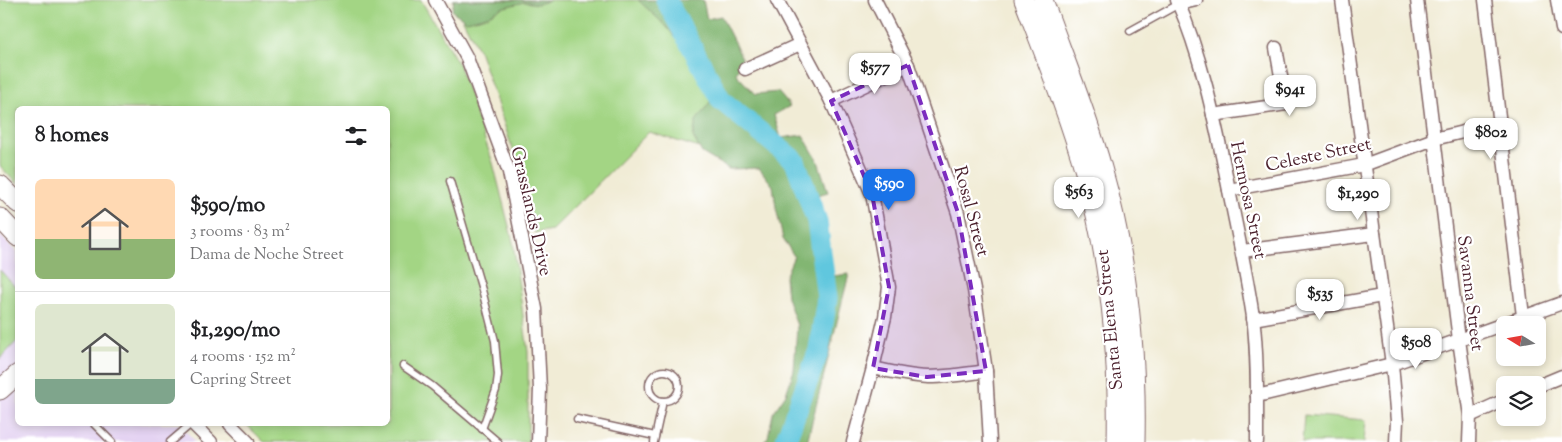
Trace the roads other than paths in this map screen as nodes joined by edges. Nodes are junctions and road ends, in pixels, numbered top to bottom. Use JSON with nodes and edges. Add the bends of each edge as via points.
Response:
{"nodes":[{"id":1,"x":436,"y":0,"type":"edge"},
{"id":2,"x":777,"y":0,"type":"edge"},
{"id":3,"x":875,"y":0,"type":"edge"},
{"id":4,"x":1024,"y":0,"type":"edge"},
{"id":5,"x":1044,"y":0,"type":"edge"},
{"id":6,"x":1196,"y":0,"type":"edge"},
{"id":7,"x":1342,"y":0,"type":"edge"},
{"id":8,"x":1416,"y":0,"type":"edge"},
{"id":9,"x":1485,"y":0,"type":"edge"},
{"id":10,"x":1557,"y":0,"type":"edge"},
{"id":11,"x":1178,"y":2,"type":"edge"},
{"id":12,"x":1562,"y":28,"type":"edge"},
{"id":13,"x":1130,"y":31,"type":"dead end"},
{"id":14,"x":800,"y":44,"type":"junction"},
{"id":15,"x":1276,"y":48,"type":"dead end"},
{"id":16,"x":908,"y":65,"type":"junction"},
{"id":17,"x":744,"y":69,"type":"dead end"},
{"id":18,"x":831,"y":101,"type":"junction"},
{"id":19,"x":1213,"y":115,"type":"junction"},
{"id":20,"x":1500,"y":123,"type":"junction"},
{"id":21,"x":1434,"y":139,"type":"junction"},
{"id":22,"x":1364,"y":165,"type":"junction"},
{"id":23,"x":450,"y":181,"type":"dead end"},
{"id":24,"x":0,"y":185,"type":"edge"},
{"id":25,"x":1229,"y":190,"type":"junction"},
{"id":26,"x":15,"y":200,"type":"edge"},
{"id":27,"x":0,"y":218,"type":"edge"},
{"id":28,"x":15,"y":234,"type":"edge"},
{"id":29,"x":1374,"y":234,"type":"junction"},
{"id":30,"x":1242,"y":251,"type":"junction"},
{"id":31,"x":1382,"y":296,"type":"junction"},
{"id":32,"x":1562,"y":303,"type":"edge"},
{"id":33,"x":1524,"y":316,"type":"joint"},
{"id":34,"x":1253,"y":319,"type":"junction"},
{"id":35,"x":1496,"y":326,"type":"edge"},
{"id":36,"x":1458,"y":340,"type":"junction"},
{"id":37,"x":1392,"y":364,"type":"junction"},
{"id":38,"x":403,"y":366,"type":"dead end"},
{"id":39,"x":873,"y":368,"type":"junction"},
{"id":40,"x":986,"y":371,"type":"junction"},
{"id":41,"x":1562,"y":376,"type":"edge"},
{"id":42,"x":15,"y":377,"type":"edge"},
{"id":43,"x":1546,"y":383,"type":"edge"},
{"id":44,"x":0,"y":390,"type":"edge"},
{"id":45,"x":1257,"y":396,"type":"junction"},
{"id":46,"x":663,"y":401,"type":"junction"},
{"id":47,"x":1496,"y":404,"type":"edge"},
{"id":48,"x":1470,"y":416,"type":"junction"},
{"id":49,"x":577,"y":419,"type":"dead end"},
{"id":50,"x":96,"y":426,"type":"edge"},
{"id":51,"x":190,"y":426,"type":"edge"},
{"id":52,"x":194,"y":426,"type":"edge"},
{"id":53,"x":232,"y":426,"type":"edge"},
{"id":54,"x":482,"y":429,"type":"junction"},
{"id":55,"x":655,"y":439,"type":"edge"},
{"id":56,"x":112,"y":442,"type":"edge"},
{"id":57,"x":170,"y":442,"type":"edge"},
{"id":58,"x":210,"y":442,"type":"edge"},
{"id":59,"x":248,"y":442,"type":"edge"},
{"id":60,"x":498,"y":442,"type":"edge"},
{"id":61,"x":538,"y":442,"type":"edge"},
{"id":62,"x":853,"y":442,"type":"edge"},
{"id":63,"x":990,"y":442,"type":"edge"},
{"id":64,"x":1116,"y":442,"type":"edge"},
{"id":65,"x":1134,"y":442,"type":"edge"},
{"id":66,"x":1257,"y":442,"type":"edge"},
{"id":67,"x":1396,"y":442,"type":"edge"},
{"id":68,"x":1469,"y":442,"type":"edge"}],
"edges":[{"from":1,"to":61,"type":"street","name":"Grasslands Drive","via":[[467,58],[509,172],[536,310],[540,389]]},
{"from":2,"to":14,"type":"street"},
{"from":3,"to":16,"type":"street","name":"Rosal Street"},
{"from":4,"to":64,"type":"street","name":"Santa Elena Street","via":[[1069,120],[1102,248],[1118,393]]},
{"from":5,"to":65,"type":"street","name":"Santa Elena Street","via":[[1102,168],[1120,246],[1136,394]]},
{"from":6,"to":11,"type":"street"},
{"from":7,"to":22,"type":"street"},
{"from":8,"to":21,"type":"street","name":"Savanna Street"},
{"from":9,"to":20,"type":"street"},
{"from":10,"to":12,"type":"street"},
{"from":11,"to":13,"type":"lane"},
{"from":11,"to":19,"type":"street","name":"Hermosa Street"},
{"from":14,"to":17,"type":"street"},
{"from":14,"to":18,"type":"street"},
{"from":15,"to":19,"type":"street","via":[[1286,104]]},
{"from":16,"to":18,"type":"street"},
{"from":16,"to":40,"type":"street","name":"Rosal Street","via":[[958,213]]},
{"from":18,"to":39,"type":"street","via":[[872,194],[889,287]]},
{"from":19,"to":25,"type":"street","name":"Hermosa Street"},
{"from":20,"to":21,"type":"street","name":"Celeste Street"},
{"from":20,"to":33,"type":"street"},
{"from":21,"to":22,"type":"street","name":"Celeste Street"},
{"from":21,"to":36,"type":"street","name":"Savanna Street"},
{"from":22,"to":25,"type":"street","name":"Celeste Street"},
{"from":22,"to":29,"type":"street"},
{"from":23,"to":54,"type":"lane","via":[[495,341],[496,390]]},
{"from":24,"to":26,"type":"street"},
{"from":25,"to":30,"type":"street","name":"Hermosa Street"},
{"from":27,"to":28,"type":"street"},
{"from":29,"to":30,"type":"street"},
{"from":29,"to":31,"type":"street"},
{"from":30,"to":34,"type":"street","name":"Hermosa Street"},
{"from":31,"to":34,"type":"street"},
{"from":31,"to":37,"type":"street"},
{"from":32,"to":33,"type":"street"},
{"from":34,"to":45,"type":"street","name":"Hermosa Street"},
{"from":35,"to":36,"type":"street"},
{"from":36,"to":37,"type":"street"},
{"from":36,"to":48,"type":"street","name":"Savanna Street"},
{"from":37,"to":45,"type":"street"},
{"from":37,"to":67,"type":"street"},
{"from":38,"to":54,"type":"lane"},
{"from":39,"to":40,"type":"street","via":[[927,377]]},
{"from":39,"to":62,"type":"street"},
{"from":40,"to":63,"type":"street","name":"Rosal Street"},
{"from":41,"to":43,"type":"street"},
{"from":42,"to":44,"type":"street"},
{"from":45,"to":66,"type":"street","name":"Hermosa Street"},
{"from":46,"to":46,"type":"lane","via":[[676,396],[680,387],[674,374],[666,370],[656,372],[649,384],[654,398]]},
{"from":46,"to":55,"type":"lane"},
{"from":47,"to":48,"type":"street"},
{"from":48,"to":68,"type":"street","name":"Savanna Street"},
{"from":49,"to":55,"type":"lane"},
{"from":50,"to":56,"type":"lane"},
{"from":51,"to":57,"type":"lane"},
{"from":52,"to":58,"type":"street"},
{"from":53,"to":59,"type":"street"},
{"from":54,"to":60,"type":"lane"}]}
